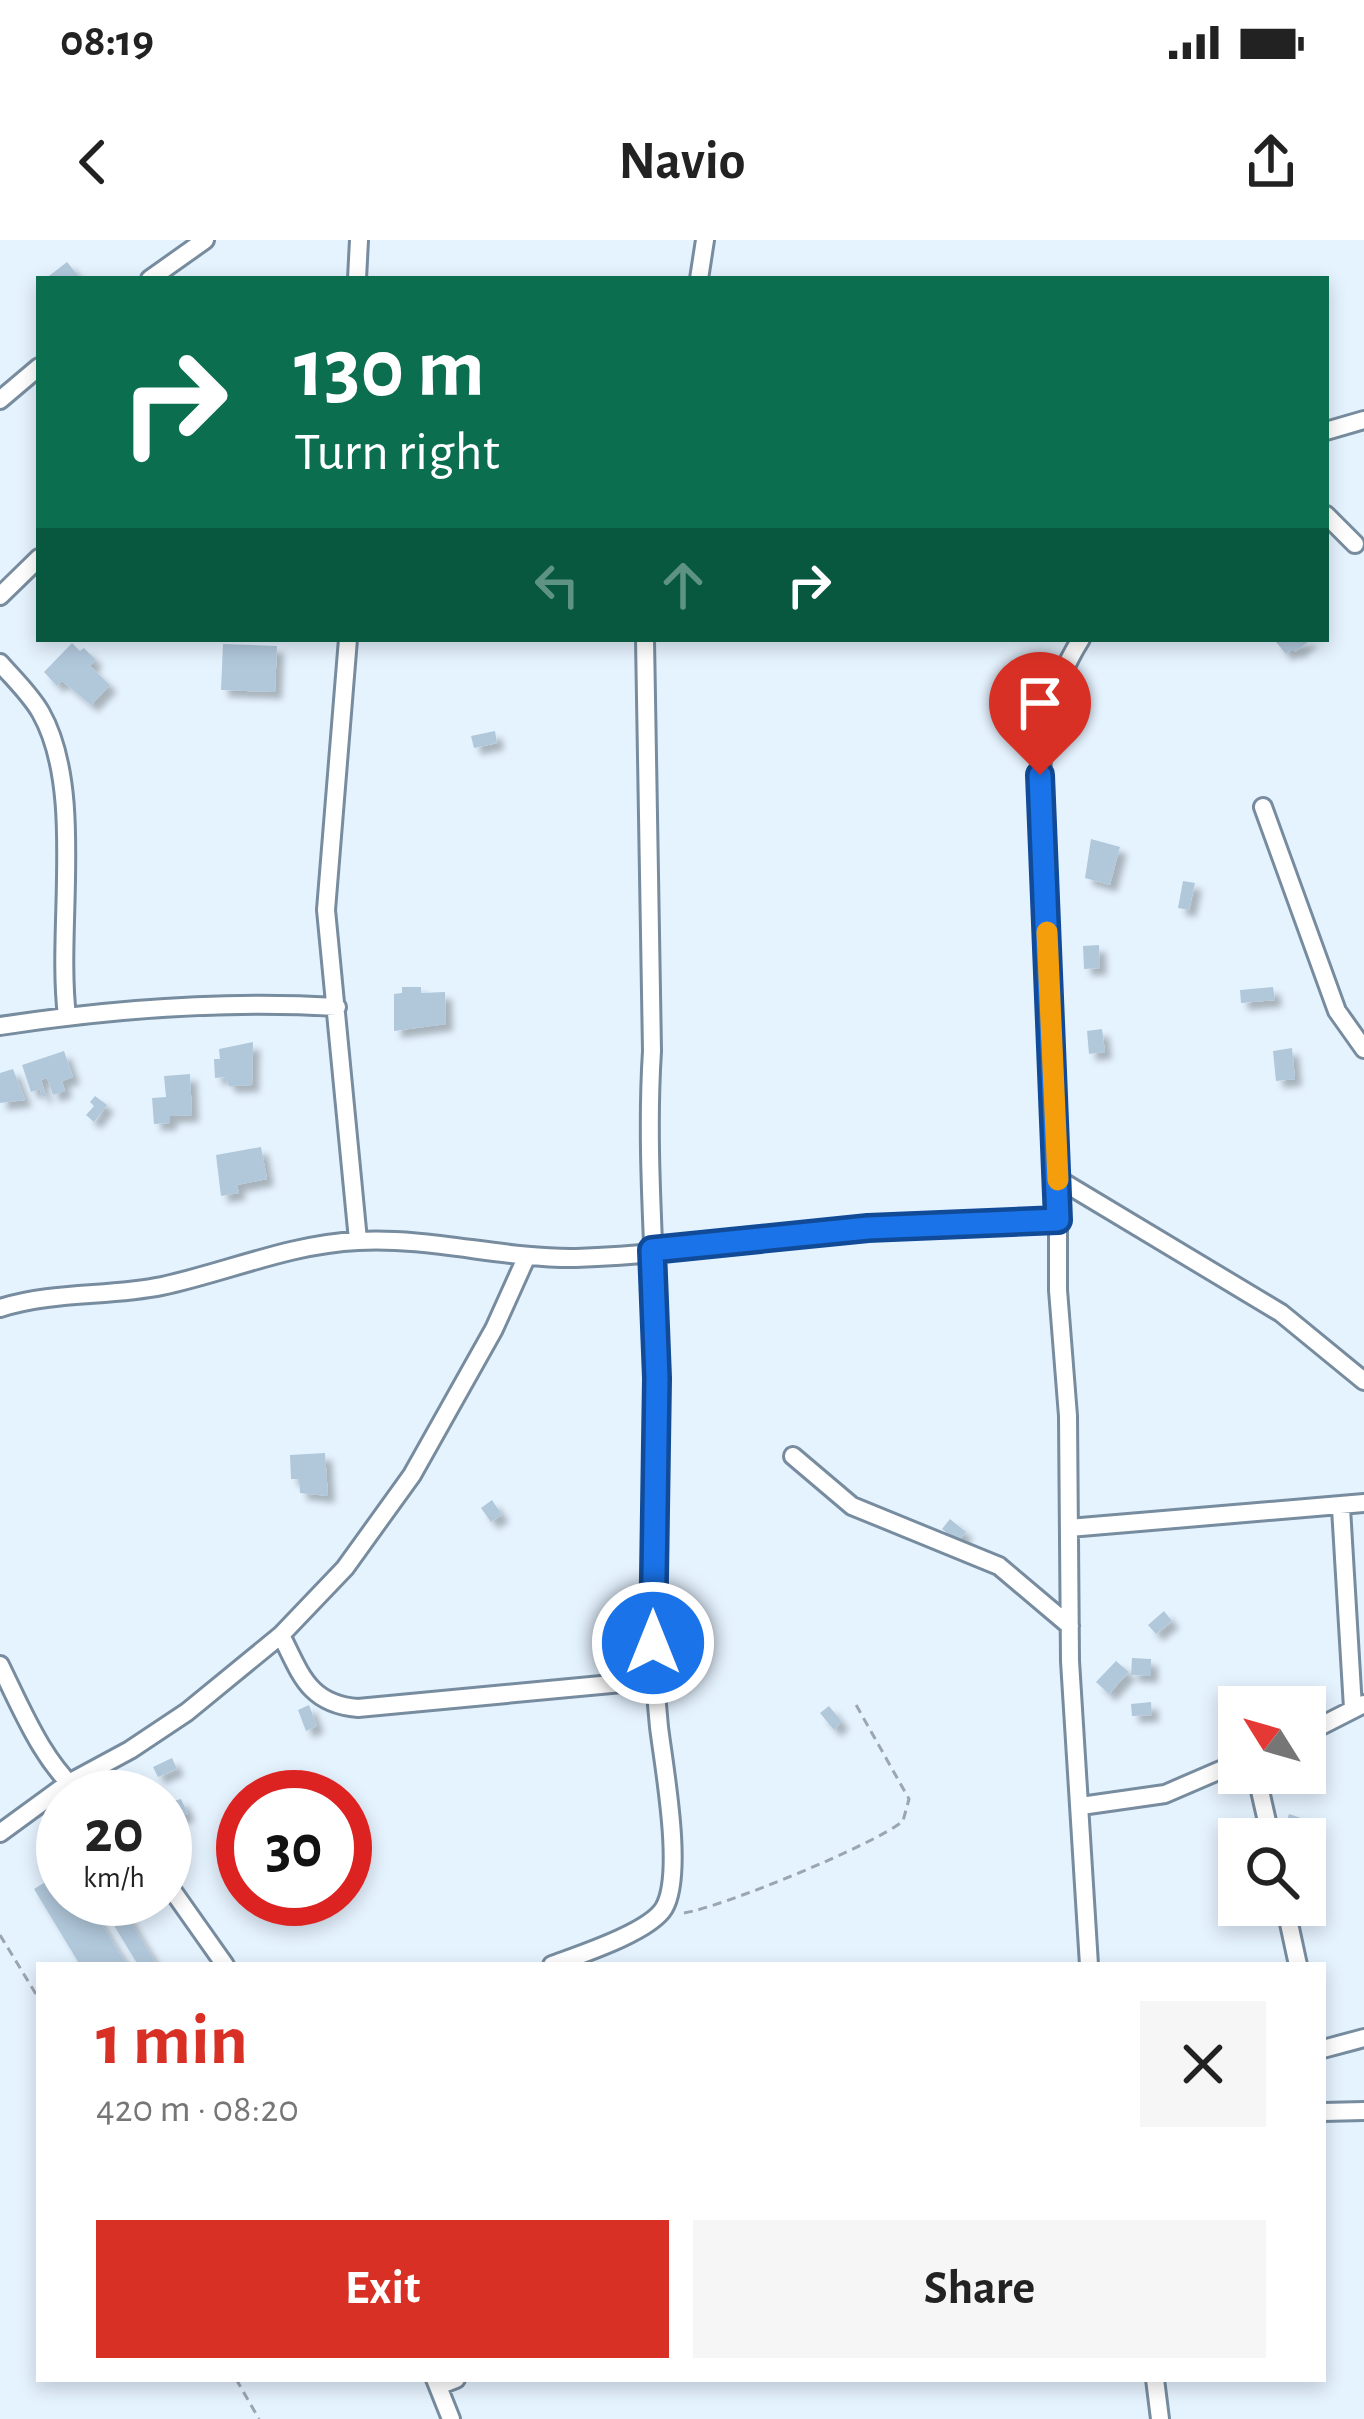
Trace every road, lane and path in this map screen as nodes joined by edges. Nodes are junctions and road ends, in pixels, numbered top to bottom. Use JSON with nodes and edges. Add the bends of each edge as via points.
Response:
{"nodes":[{"id":1,"x":205,"y":240,"type":"edge"},
{"id":2,"x":359,"y":240,"type":"edge"},
{"id":3,"x":705,"y":240,"type":"edge"},
{"id":4,"x":154,"y":276,"type":"edge"},
{"id":5,"x":357,"y":276,"type":"edge"},
{"id":6,"x":699,"y":276,"type":"edge"},
{"id":7,"x":36,"y":370,"type":"edge"},
{"id":8,"x":0,"y":400,"type":"edge"},
{"id":9,"x":1364,"y":420,"type":"edge"},
{"id":10,"x":1329,"y":430,"type":"edge"},
{"id":11,"x":1329,"y":518,"type":"edge"},
{"id":12,"x":1355,"y":544,"type":"dead end"},
{"id":13,"x":36,"y":560,"type":"edge"},
{"id":14,"x":0,"y":596,"type":"edge"},
{"id":15,"x":348,"y":642,"type":"edge"},
{"id":16,"x":645,"y":642,"type":"edge"},
{"id":17,"x":1079,"y":642,"type":"edge"},
{"id":18,"x":0,"y":663,"type":"edge"},
{"id":19,"x":1263,"y":806,"type":"dead end"},
{"id":20,"x":337,"y":1007,"type":"junction"},
{"id":21,"x":67,"y":1016,"type":"junction"},
{"id":22,"x":0,"y":1026,"type":"edge"},
{"id":23,"x":1364,"y":1049,"type":"edge"},
{"id":24,"x":1058,"y":1179,"type":"junction"},
{"id":25,"x":1058,"y":1220,"type":"junction"},
{"id":26,"x":358,"y":1240,"type":"junction"},
{"id":27,"x":652,"y":1250,"type":"junction"},
{"id":28,"x":526,"y":1258,"type":"junction"},
{"id":29,"x":0,"y":1308,"type":"edge"},
{"id":30,"x":1364,"y":1381,"type":"edge"},
{"id":31,"x":793,"y":1456,"type":"dead end"},
{"id":32,"x":1364,"y":1504,"type":"edge"},
{"id":33,"x":1340,"y":1508,"type":"junction"},
{"id":34,"x":1069,"y":1528,"type":"junction"},
{"id":35,"x":1070,"y":1626,"type":"junction"},
{"id":36,"x":281,"y":1635,"type":"junction"},
{"id":37,"x":0,"y":1665,"type":"edge"},
{"id":38,"x":654,"y":1680,"type":"junction"},
{"id":39,"x":854,"y":1703,"type":"dead end"},
{"id":40,"x":1358,"y":1706,"type":"edge"},
{"id":41,"x":1326,"y":1723,"type":"edge"},
{"id":42,"x":58,"y":1770,"type":"edge"},
{"id":43,"x":93,"y":1770,"type":"edge"},
{"id":44,"x":1218,"y":1771,"type":"edge"},
{"id":45,"x":1081,"y":1806,"type":"junction"},
{"id":46,"x":36,"y":1807,"type":"edge"},
{"id":47,"x":0,"y":1834,"type":"edge"},
{"id":48,"x":658,"y":1916,"type":"junction"},
{"id":49,"x":192,"y":1918,"type":"edge"},
{"id":50,"x":1290,"y":1926,"type":"edge"},
{"id":51,"x":0,"y":1935,"type":"edge"},
{"id":52,"x":223,"y":1962,"type":"edge"},
{"id":53,"x":559,"y":1962,"type":"edge"},
{"id":54,"x":1089,"y":1962,"type":"edge"},
{"id":55,"x":1297,"y":1962,"type":"edge"},
{"id":56,"x":36,"y":1994,"type":"edge"},
{"id":57,"x":1364,"y":2038,"type":"edge"},
{"id":58,"x":1326,"y":2048,"type":"edge"},
{"id":59,"x":1364,"y":2111,"type":"edge"},
{"id":60,"x":1326,"y":2112,"type":"edge"},
{"id":61,"x":238,"y":2382,"type":"edge"},
{"id":62,"x":436,"y":2382,"type":"edge"},
{"id":63,"x":1155,"y":2382,"type":"edge"},
{"id":64,"x":259,"y":2419,"type":"edge"},
{"id":65,"x":451,"y":2419,"type":"edge"},
{"id":66,"x":1160,"y":2419,"type":"edge"}],
"edges":[{"from":1,"to":4,"type":"street"},
{"from":2,"to":5,"type":"street"},
{"from":3,"to":6,"type":"street"},
{"from":7,"to":8,"type":"street"},
{"from":9,"to":10,"type":"street"},
{"from":11,"to":12,"type":"street"},
{"from":13,"to":14,"type":"street"},
{"from":15,"to":20,"type":"street","via":[[326,880]]},
{"from":16,"to":27,"type":"street"},
{"from":17,"to":24,"type":"street","via":[[1051,697],[1039,806]]},
{"from":18,"to":21,"type":"street","via":[[54,742]]},
{"from":19,"to":23,"type":"street","via":[[1337,1011]]},
{"from":20,"to":21,"type":"street","via":[[183,1006]]},
{"from":20,"to":26,"type":"street"},
{"from":21,"to":22,"type":"street"},
{"from":24,"to":25,"type":"street"},
{"from":24,"to":30,"type":"street","via":[[1281,1313]]},
{"from":25,"to":27,"type":"street","via":[[868,1228]]},
{"from":25,"to":34,"type":"street"},
{"from":26,"to":28,"type":"street"},
{"from":26,"to":29,"type":"street","via":[[161,1286]]},
{"from":27,"to":28,"type":"street"},
{"from":27,"to":38,"type":"street"},
{"from":28,"to":36,"type":"street","via":[[396,1502]]},
{"from":31,"to":35,"type":"street","via":[[852,1506],[999,1566]]},
{"from":32,"to":33,"type":"street"},
{"from":33,"to":34,"type":"street"},
{"from":33,"to":40,"type":"street"},
{"from":34,"to":35,"type":"street"},
{"from":35,"to":45,"type":"street"},
{"from":36,"to":38,"type":"street","via":[[300,1674],[332,1706]]},
{"from":36,"to":43,"type":"street","via":[[187,1712]]},
{"from":37,"to":42,"type":"street"},
{"from":38,"to":48,"type":"street","via":[[672,1887]]},
{"from":39,"to":48,"type":"path","via":[[909,1798],[903,1820],[706,1910]]},
{"from":40,"to":41,"type":"street"},
{"from":44,"to":45,"type":"street","via":[[1165,1794]]},
{"from":45,"to":54,"type":"street"},
{"from":46,"to":47,"type":"street"},
{"from":48,"to":53,"type":"street"},
{"from":49,"to":52,"type":"street"},
{"from":50,"to":55,"type":"street"},
{"from":51,"to":56,"type":"path"},
{"from":57,"to":58,"type":"street"},
{"from":59,"to":60,"type":"street"},
{"from":61,"to":64,"type":"path"},
{"from":62,"to":65,"type":"street"},
{"from":63,"to":66,"type":"street"}]}
